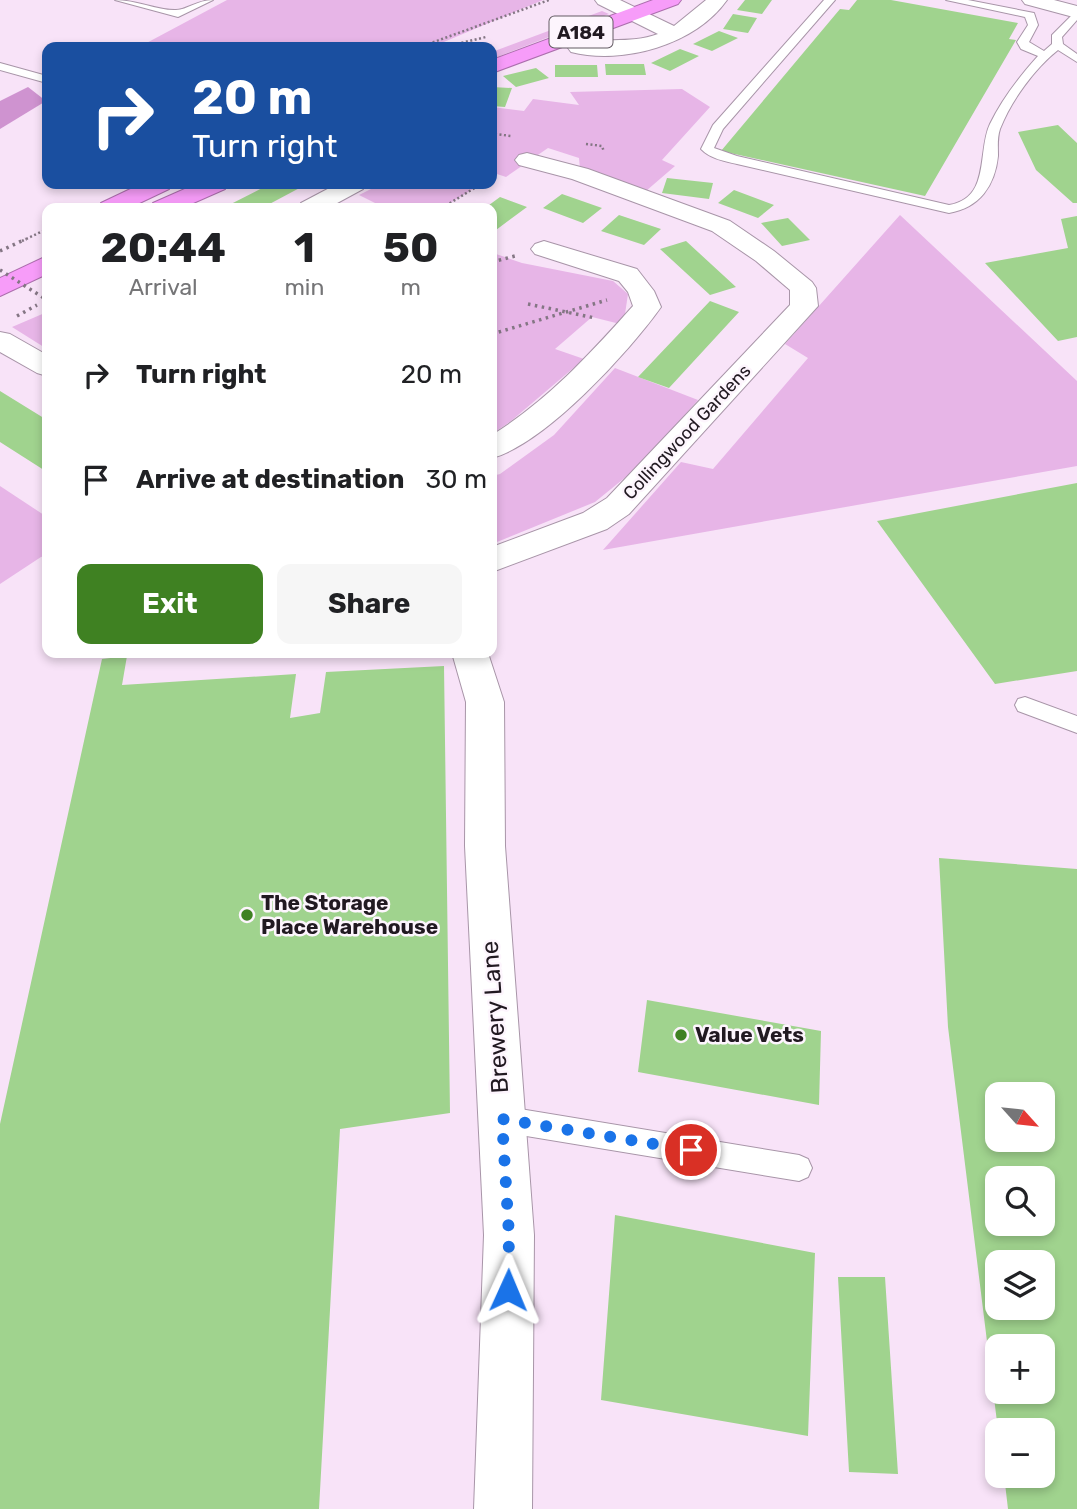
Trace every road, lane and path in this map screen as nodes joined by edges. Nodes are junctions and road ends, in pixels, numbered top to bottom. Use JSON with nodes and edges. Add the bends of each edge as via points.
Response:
{"nodes":[{"id":1,"x":120,"y":0,"type":"edge"},
{"id":2,"x":208,"y":0,"type":"edge"},
{"id":3,"x":549,"y":0,"type":"edge"},
{"id":4,"x":671,"y":0,"type":"edge"},
{"id":5,"x":717,"y":0,"type":"edge"},
{"id":6,"x":830,"y":0,"type":"edge"},
{"id":7,"x":951,"y":0,"type":"edge"},
{"id":8,"x":1032,"y":0,"type":"edge"},
{"id":9,"x":600,"y":2,"type":"edge"},
{"id":10,"x":632,"y":13,"type":"junction"},
{"id":11,"x":1077,"y":13,"type":"edge"},
{"id":12,"x":673,"y":34,"type":"junction"},
{"id":13,"x":489,"y":36,"type":"dead end"},
{"id":14,"x":433,"y":42,"type":"edge"},
{"id":15,"x":464,"y":42,"type":"edge"},
{"id":16,"x":1058,"y":45,"type":"junction"},
{"id":17,"x":578,"y":48,"type":"dead end"},
{"id":18,"x":1045,"y":55,"type":"junction"},
{"id":19,"x":1077,"y":59,"type":"edge"},
{"id":20,"x":497,"y":65,"type":"edge"},
{"id":21,"x":0,"y":66,"type":"edge"},
{"id":22,"x":42,"y":79,"type":"edge"},
{"id":23,"x":527,"y":160,"type":"dead end"},
{"id":24,"x":150,"y":189,"type":"edge"},
{"id":25,"x":205,"y":189,"type":"edge"},
{"id":26,"x":345,"y":189,"type":"edge"},
{"id":27,"x":473,"y":189,"type":"edge"},
{"id":28,"x":120,"y":203,"type":"edge"},
{"id":29,"x":173,"y":203,"type":"edge"},
{"id":30,"x":319,"y":203,"type":"edge"},
{"id":31,"x":450,"y":203,"type":"edge"},
{"id":32,"x":42,"y":231,"type":"edge"},
{"id":33,"x":42,"y":241,"type":"edge"},
{"id":34,"x":544,"y":249,"type":"dead end"},
{"id":35,"x":0,"y":251,"type":"edge"},
{"id":36,"x":0,"y":262,"type":"edge"},
{"id":37,"x":42,"y":267,"type":"edge"},
{"id":38,"x":0,"y":270,"type":"edge"},
{"id":39,"x":0,"y":288,"type":"edge"},
{"id":40,"x":641,"y":290,"type":"junction"},
{"id":41,"x":42,"y":297,"type":"edge"},
{"id":42,"x":42,"y":304,"type":"edge"},
{"id":43,"x":528,"y":304,"type":"dead end"},
{"id":44,"x":569,"y":311,"type":"junction"},
{"id":45,"x":630,"y":326,"type":"junction"},
{"id":46,"x":6,"y":329,"type":"edge"},
{"id":47,"x":497,"y":333,"type":"edge"},
{"id":48,"x":42,"y":363,"type":"edge"},
{"id":49,"x":497,"y":445,"type":"edge"},
{"id":50,"x":497,"y":558,"type":"edge"},
{"id":51,"x":472,"y":658,"type":"edge"},
{"id":52,"x":1026,"y":705,"type":"dead end"},
{"id":53,"x":1077,"y":725,"type":"edge"},
{"id":54,"x":502,"y":1119,"type":"junction"},
{"id":55,"x":799,"y":1168,"type":"dead end"},
{"id":56,"x":503,"y":1509,"type":"edge"}],
"edges":[{"from":1,"to":2,"type":"lane","via":[[178,14]]},
{"from":3,"to":14,"type":"path"},
{"from":4,"to":10,"type":"highway","number":"A184"},
{"from":5,"to":12,"type":"street","via":[[698,20]]},
{"from":6,"to":18,"type":"lane","via":[[717,128],[707,149],[737,160],[949,209],[962,208],[979,192],[987,175],[993,132]]},
{"from":7,"to":18,"type":"lane","via":[[1030,15],[1033,25],[1023,42]]},
{"from":8,"to":11,"type":"street"},
{"from":9,"to":10,"type":"street","number":"A184"},
{"from":10,"to":12,"type":"street"},
{"from":10,"to":20,"type":"highway","number":"A184"},
{"from":11,"to":16,"type":"lane","via":[[1056,37]]},
{"from":12,"to":17,"type":"street","via":[[639,47]]},
{"from":13,"to":15,"type":"path"},
{"from":16,"to":18,"type":"lane"},
{"from":16,"to":19,"type":"lane"},
{"from":21,"to":22,"type":"lane"},
{"from":23,"to":50,"type":"street","name":"Collingwood Gardens","via":[[580,174],[721,226],[803,288],[804,306],[618,506],[595,521]]},
{"from":24,"to":28,"type":"highway"},
{"from":25,"to":29,"type":"highway"},
{"from":26,"to":30,"type":"street"},
{"from":27,"to":31,"type":"path"},
{"from":32,"to":35,"type":"path"},
{"from":33,"to":36,"type":"highway"},
{"from":34,"to":40,"type":"street","via":[[628,275]]},
{"from":37,"to":39,"type":"highway"},
{"from":38,"to":41,"type":"path","bridge":true},
{"from":40,"to":44,"type":"path"},
{"from":40,"to":45,"type":"street","via":[[648,307]]},
{"from":42,"to":46,"type":"path"},
{"from":43,"to":44,"type":"path"},
{"from":44,"to":45,"type":"path"},
{"from":44,"to":47,"type":"path"},
{"from":45,"to":49,"type":"street","via":[[536,421]]},
{"from":46,"to":48,"type":"street"},
{"from":51,"to":54,"type":"street","name":"Brewery Lane","via":[[485,702],[485,846]]},
{"from":52,"to":53,"type":"lane"},
{"from":54,"to":55,"type":"lane"},
{"from":54,"to":56,"type":"street","name":"Brewery Lane","via":[[509,1235]]}]}
